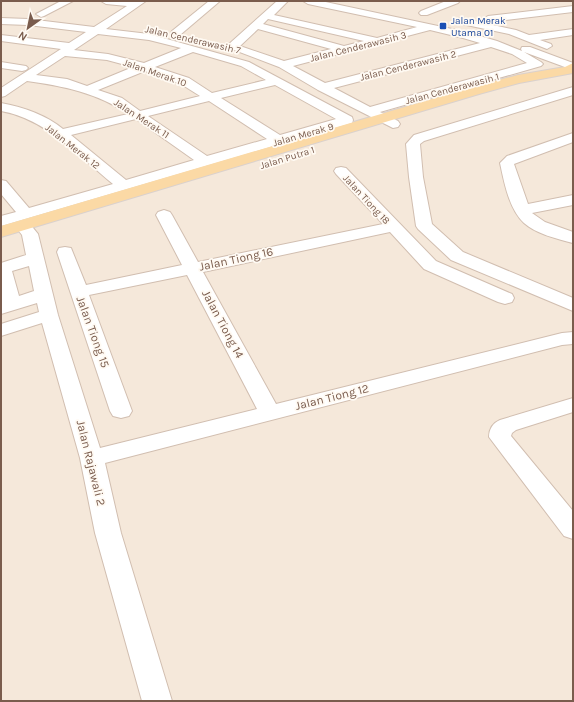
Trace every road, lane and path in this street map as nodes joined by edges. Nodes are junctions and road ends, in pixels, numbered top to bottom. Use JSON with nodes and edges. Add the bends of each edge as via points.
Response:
{"nodes":[{"id":1,"x":68,"y":1,"type":"edge"},
{"id":2,"x":106,"y":1,"type":"edge"},
{"id":3,"x":215,"y":1,"type":"edge"},
{"id":4,"x":283,"y":1,"type":"edge"},
{"id":5,"x":308,"y":1,"type":"edge"},
{"id":6,"x":334,"y":1,"type":"edge"},
{"id":7,"x":455,"y":1,"type":"edge"},
{"id":8,"x":142,"y":3,"type":"edge"},
{"id":9,"x":573,"y":9,"type":"edge"},
{"id":10,"x":17,"y":11,"type":"dead end"},
{"id":11,"x":411,"y":11,"type":"dead end"},
{"id":12,"x":424,"y":13,"type":"junction"},
{"id":13,"x":41,"y":14,"type":"junction"},
{"id":14,"x":267,"y":16,"type":"junction"},
{"id":15,"x":439,"y":16,"type":"dead end"},
{"id":16,"x":488,"y":19,"type":"dead end"},
{"id":17,"x":455,"y":20,"type":"dead end"},
{"id":18,"x":1,"y":21,"type":"edge"},
{"id":19,"x":104,"y":25,"type":"junction"},
{"id":20,"x":120,"y":25,"type":"junction"},
{"id":21,"x":256,"y":25,"type":"junction"},
{"id":22,"x":433,"y":27,"type":"junction"},
{"id":23,"x":573,"y":32,"type":"edge"},
{"id":24,"x":176,"y":33,"type":"junction"},
{"id":25,"x":1,"y":38,"type":"edge"},
{"id":26,"x":529,"y":38,"type":"junction"},
{"id":27,"x":378,"y":41,"type":"junction"},
{"id":28,"x":194,"y":43,"type":"junction"},
{"id":29,"x":493,"y":43,"type":"junction"},
{"id":30,"x":344,"y":49,"type":"junction"},
{"id":31,"x":68,"y":50,"type":"junction"},
{"id":32,"x":1,"y":65,"type":"edge"},
{"id":33,"x":283,"y":65,"type":"junction"},
{"id":34,"x":144,"y":67,"type":"junction"},
{"id":35,"x":572,"y":68,"type":"edge"},
{"id":36,"x":24,"y":72,"type":"junction"},
{"id":37,"x":277,"y":81,"type":"junction"},
{"id":38,"x":322,"y":87,"type":"junction"},
{"id":39,"x":87,"y":90,"type":"junction"},
{"id":40,"x":573,"y":91,"type":"edge"},
{"id":41,"x":1,"y":93,"type":"edge"},
{"id":42,"x":211,"y":97,"type":"junction"},
{"id":43,"x":1,"y":107,"type":"edge"},
{"id":44,"x":368,"y":111,"type":"junction"},
{"id":45,"x":138,"y":115,"type":"junction"},
{"id":46,"x":388,"y":122,"type":"junction"},
{"id":47,"x":60,"y":134,"type":"junction"},
{"id":48,"x":279,"y":141,"type":"junction"},
{"id":49,"x":570,"y":141,"type":"edge"},
{"id":50,"x":206,"y":162,"type":"junction"},
{"id":51,"x":341,"y":171,"type":"dead end"},
{"id":52,"x":120,"y":182,"type":"dead end"},
{"id":53,"x":1,"y":184,"type":"edge"},
{"id":54,"x":573,"y":200,"type":"edge"},
{"id":55,"x":523,"y":210,"type":"junction"},
{"id":56,"x":164,"y":215,"type":"dead end"},
{"id":57,"x":1,"y":221,"type":"edge"},
{"id":58,"x":26,"y":225,"type":"junction"},
{"id":59,"x":393,"y":227,"type":"junction"},
{"id":60,"x":1,"y":232,"type":"edge"},
{"id":61,"x":573,"y":238,"type":"edge"},
{"id":62,"x":1,"y":242,"type":"edge"},
{"id":63,"x":65,"y":252,"type":"dead end"},
{"id":64,"x":36,"y":258,"type":"junction"},
{"id":65,"x":193,"y":268,"type":"junction"},
{"id":66,"x":2,"y":269,"type":"edge"},
{"id":67,"x":79,"y":292,"type":"junction"},
{"id":68,"x":505,"y":298,"type":"dead end"},
{"id":69,"x":47,"y":304,"type":"junction"},
{"id":70,"x":573,"y":305,"type":"edge"},
{"id":71,"x":6,"y":307,"type":"edge"},
{"id":72,"x":1,"y":330,"type":"edge"},
{"id":73,"x":573,"y":338,"type":"edge"},
{"id":74,"x":573,"y":405,"type":"edge"},
{"id":75,"x":122,"y":411,"type":"dead end"},
{"id":76,"x":270,"y":412,"type":"junction"},
{"id":77,"x":92,"y":458,"type":"junction"},
{"id":78,"x":573,"y":529,"type":"edge"},
{"id":79,"x":157,"y":701,"type":"edge"}],
"edges":[{"from":1,"to":13,"type":"street"},
{"from":2,"to":8,"type":"street"},
{"from":3,"to":24,"type":"street"},
{"from":4,"to":14,"type":"street"},
{"from":5,"to":22,"type":"street"},
{"from":6,"to":35,"type":"street","via":[[477,31]]},
{"from":7,"to":12,"type":"street"},
{"from":8,"to":19,"type":"street"},
{"from":8,"to":20,"type":"street"},
{"from":9,"to":16,"type":"street"},
{"from":10,"to":13,"type":"street"},
{"from":11,"to":12,"type":"street"},
{"from":12,"to":15,"type":"street"},
{"from":13,"to":19,"type":"street"},
{"from":14,"to":21,"type":"street"},
{"from":14,"to":27,"type":"street"},
{"from":17,"to":26,"type":"street"},
{"from":18,"to":19,"type":"street"},
{"from":19,"to":20,"type":"street","name":"Jalan Cenderawasih 7"},
{"from":19,"to":28,"type":"street","name":"Jalan Merak 9","via":[[149,37]]},
{"from":19,"to":31,"type":"street"},
{"from":20,"to":24,"type":"street","name":"Jalan Cenderawasih 7"},
{"from":21,"to":30,"type":"street"},
{"from":21,"to":33,"type":"street","name":"Jalan Cenderawasih 7","via":[[229,45]]},
{"from":22,"to":27,"type":"street","name":"Jalan Cenderawasih 3"},
{"from":22,"to":29,"type":"street"},
{"from":23,"to":26,"type":"street"},
{"from":24,"to":28,"type":"street","name":"Jalan Cenderawasih 7"},
{"from":25,"to":31,"type":"street","name":"Jalan Merak 10"},
{"from":26,"to":35,"type":"street"},
{"from":27,"to":30,"type":"street","name":"Jalan Cenderawasih 3"},
{"from":28,"to":34,"type":"street"},
{"from":28,"to":37,"type":"street","name":"Jalan Merak 9","via":[[245,64]]},
{"from":29,"to":38,"type":"street","name":"Jalan Cenderawasih 2"},
{"from":29,"to":44,"type":"street","name":"Jalan Cenderawasih 1","via":[[537,64]]},
{"from":30,"to":33,"type":"street","name":"Jalan Cenderawasih 3"},
{"from":31,"to":34,"type":"street","name":"Jalan Merak 10"},
{"from":31,"to":36,"type":"street"},
{"from":32,"to":36,"type":"street","name":"Jalan Merak 11"},
{"from":33,"to":38,"type":"street","name":"Jalan Cenderawasih 7"},
{"from":34,"to":39,"type":"street"},
{"from":34,"to":42,"type":"street","name":"Jalan Merak 10","via":[[185,81]]},
{"from":35,"to":46,"type":"main road","name":"Jalan Putra 1","via":[[551,79]]},
{"from":36,"to":39,"type":"street","name":"Jalan Merak 11"},
{"from":36,"to":41,"type":"street"},
{"from":37,"to":42,"type":"street"},
{"from":37,"to":48,"type":"street","name":"Jalan Merak 9","via":[[346,120]]},
{"from":38,"to":44,"type":"street","name":"Jalan Cenderawasih 7"},
{"from":39,"to":45,"type":"street","name":"Jalan Merak 11","via":[[118,101]]},
{"from":40,"to":70,"type":"street","via":[[420,138],[413,144],[424,226],[457,256]]},
{"from":42,"to":45,"type":"street"},
{"from":42,"to":48,"type":"street","name":"Jalan Merak 10"},
{"from":43,"to":47,"type":"street","name":"Jalan Merak 12","via":[[47,123]]},
{"from":44,"to":46,"type":"street","name":"Jalan Cenderawasih 7"},
{"from":45,"to":47,"type":"street"},
{"from":45,"to":50,"type":"street","name":"Jalan Merak 11"},
{"from":46,"to":58,"type":"main road","name":"Jalan Putra 1"},
{"from":47,"to":52,"type":"street","name":"Jalan Merak 12"},
{"from":48,"to":50,"type":"street","name":"Jalan Merak 9"},
{"from":49,"to":55,"type":"street","via":[[512,159],[507,163]]},
{"from":50,"to":58,"type":"street","name":"Jalan Merak 9"},
{"from":51,"to":59,"type":"street","name":"Jalan Tiong 18"},
{"from":53,"to":58,"type":"street"},
{"from":54,"to":55,"type":"street"},
{"from":55,"to":61,"type":"street","via":[[532,221]]},
{"from":56,"to":65,"type":"street","name":"Jalan Tiong 14"},
{"from":57,"to":58,"type":"street","name":"Jalan Merak 9"},
{"from":58,"to":60,"type":"main road","name":"Jalan Putra 1"},
{"from":58,"to":62,"type":"main road","name":"Jalan Putra 1"},
{"from":58,"to":64,"type":"street","name":"Jalan Rajawali 2"},
{"from":59,"to":65,"type":"street","name":"Jalan Tiong 16"},
{"from":59,"to":68,"type":"street","name":"Jalan Tiong 18","via":[[430,265]]},
{"from":63,"to":67,"type":"street","name":"Jalan Tiong 15"},
{"from":64,"to":66,"type":"street"},
{"from":64,"to":69,"type":"street","name":"Jalan Rajawali 2"},
{"from":65,"to":67,"type":"street","name":"Jalan Tiong 16"},
{"from":65,"to":76,"type":"street","name":"Jalan Tiong 14"},
{"from":66,"to":71,"type":"street"},
{"from":67,"to":75,"type":"street","name":"Jalan Tiong 15"},
{"from":69,"to":71,"type":"street"},
{"from":69,"to":72,"type":"street"},
{"from":69,"to":77,"type":"street","name":"Jalan Rajawali 2"},
{"from":73,"to":76,"type":"street","name":"Jalan Tiong 12"},
{"from":74,"to":78,"type":"street","via":[[508,425],[500,432],[500,437]]},
{"from":76,"to":77,"type":"street","name":"Jalan Tiong 12"},
{"from":77,"to":79,"type":"street","name":"Jalan Rajawali 2","via":[[108,533]]}]}
